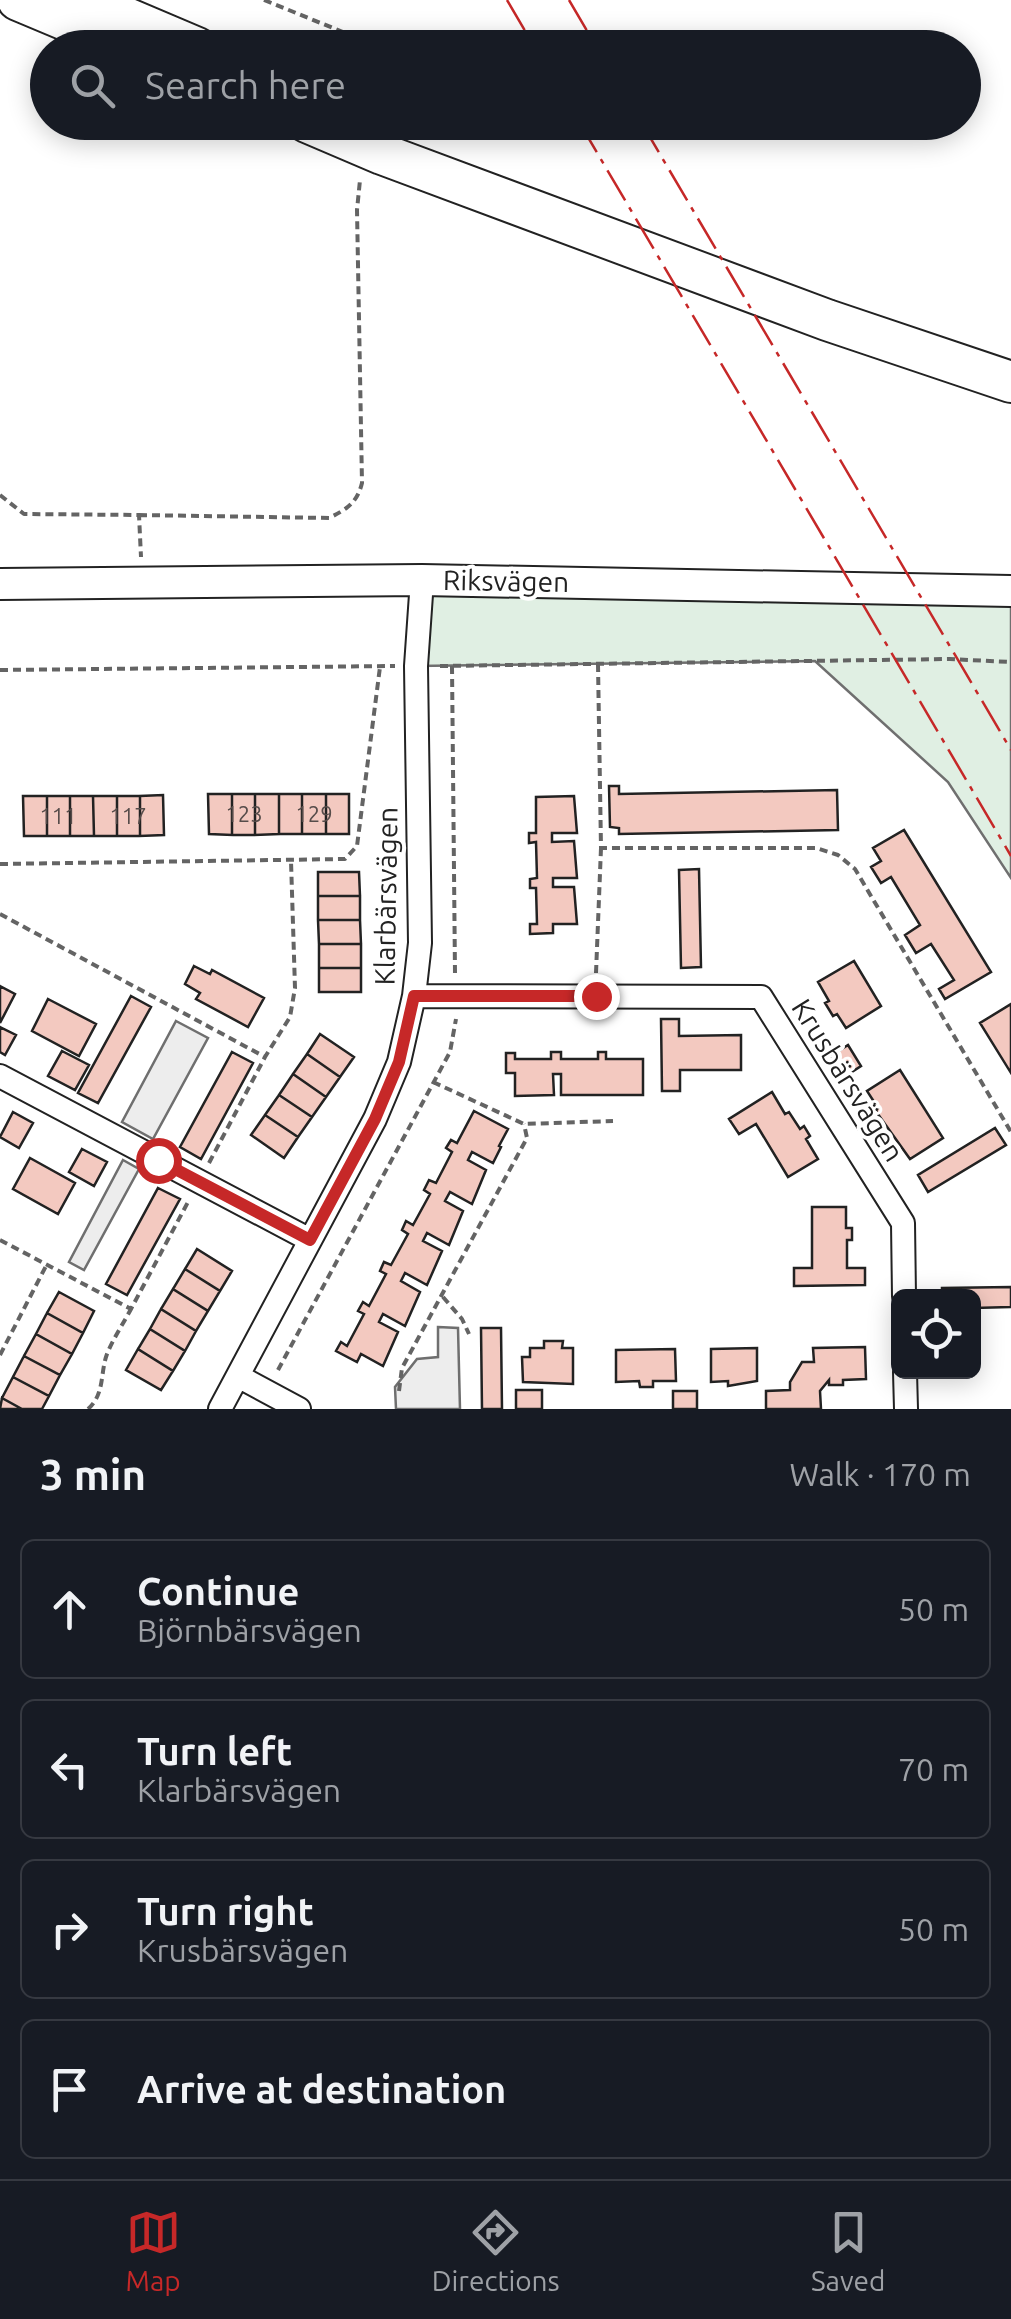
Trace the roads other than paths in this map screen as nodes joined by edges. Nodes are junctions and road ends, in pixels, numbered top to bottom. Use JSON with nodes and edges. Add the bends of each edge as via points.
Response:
{"nodes":[{"id":1,"x":18,"y":0,"type":"edge"},
{"id":2,"x":84,"y":0,"type":"edge"},
{"id":3,"x":88,"y":30,"type":"edge"},
{"id":4,"x":155,"y":30,"type":"edge"},
{"id":5,"x":349,"y":140,"type":"edge"},
{"id":6,"x":424,"y":140,"type":"edge"},
{"id":7,"x":1011,"y":358,"type":"edge"},
{"id":8,"x":1011,"y":382,"type":"edge"},
{"id":9,"x":422,"y":580,"type":"junction"},
{"id":10,"x":0,"y":584,"type":"edge"},
{"id":11,"x":1011,"y":591,"type":"edge"},
{"id":12,"x":414,"y":996,"type":"junction"},
{"id":13,"x":0,"y":1076,"type":"edge"},
{"id":14,"x":310,"y":1240,"type":"junction"},
{"id":15,"x":904,"y":1289,"type":"edge"},
{"id":16,"x":238,"y":1376,"type":"junction"},
{"id":17,"x":906,"y":1379,"type":"edge"},
{"id":18,"x":220,"y":1409,"type":"edge"},
{"id":19,"x":299,"y":1409,"type":"edge"},
{"id":20,"x":906,"y":1409,"type":"edge"}],
"edges":[{"from":1,"to":3,"type":"highway"},
{"from":2,"to":4,"type":"highway"},
{"from":5,"to":8,"type":"highway"},
{"from":6,"to":7,"type":"highway"},
{"from":9,"to":10,"type":"street","name":"Riksvägen"},
{"from":9,"to":11,"type":"street","name":"Riksvägen"},
{"from":9,"to":12,"type":"street","name":"Klarbärsvägen"},
{"from":12,"to":14,"type":"street","name":"Klarbärsvägen","via":[[399,1062],[375,1119]]},
{"from":12,"to":15,"type":"street","name":"Krusbärsvägen","via":[[761,997],[902,1224]]},
{"from":13,"to":14,"type":"street"},
{"from":14,"to":16,"type":"street","name":"Klarbärsvägen"},
{"from":16,"to":18,"type":"street","name":"Klarbärsvägen"},
{"from":16,"to":19,"type":"street"},
{"from":17,"to":20,"type":"street"}]}
